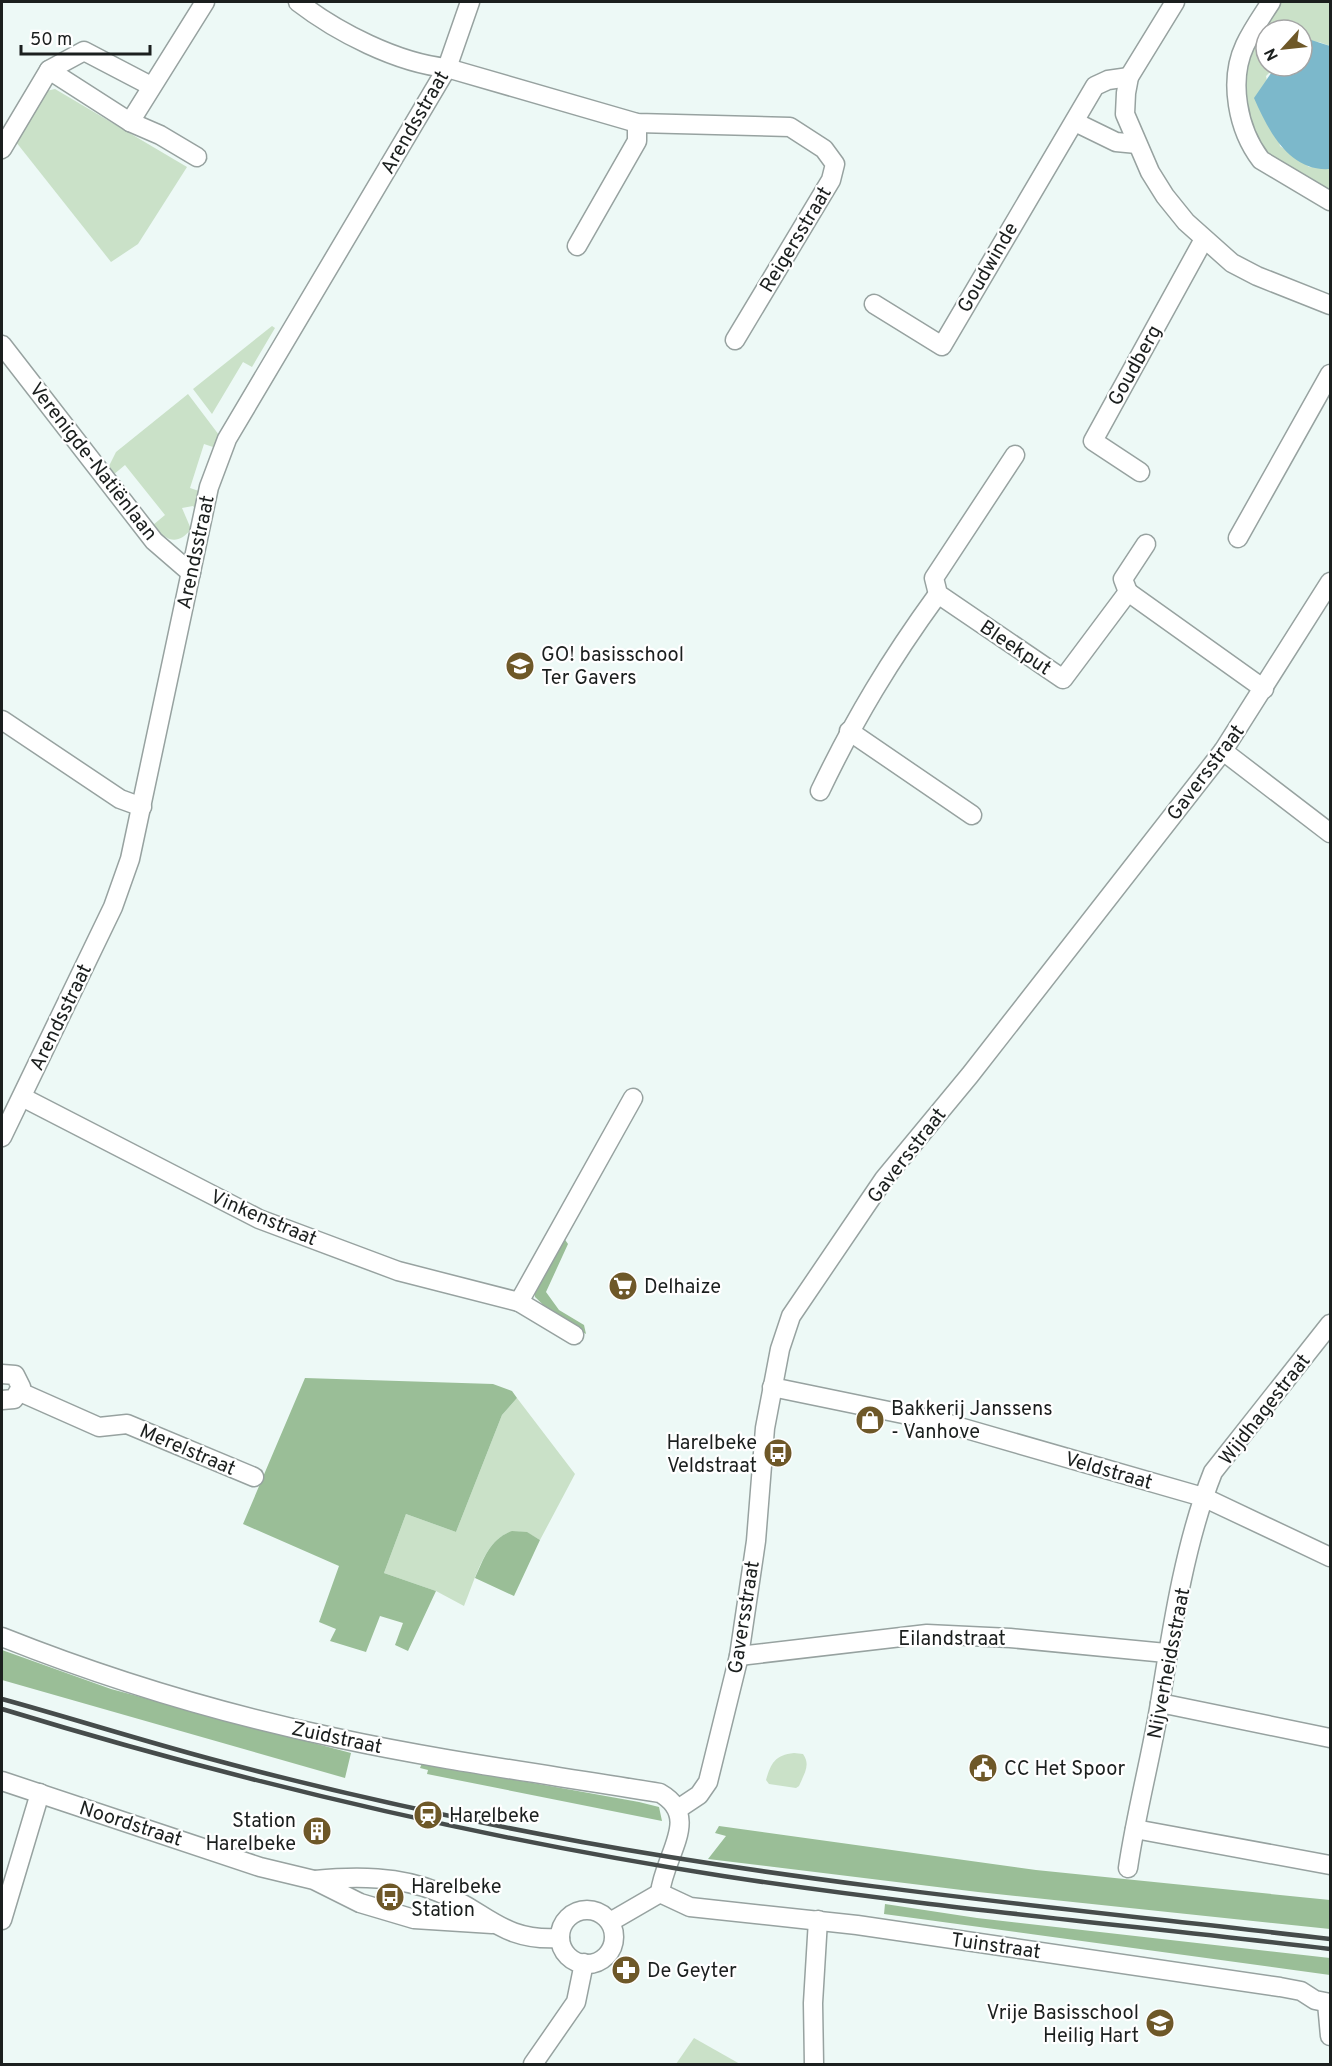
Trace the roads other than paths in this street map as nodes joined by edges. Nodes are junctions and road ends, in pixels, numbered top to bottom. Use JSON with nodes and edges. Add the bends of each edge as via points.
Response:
{"nodes":[{"id":1,"x":205,"y":2,"type":"edge"},
{"id":2,"x":298,"y":2,"type":"edge"},
{"id":3,"x":470,"y":2,"type":"edge"},
{"id":4,"x":1175,"y":2,"type":"edge"},
{"id":5,"x":1271,"y":2,"type":"edge"},
{"id":6,"x":447,"y":68,"type":"junction"},
{"id":7,"x":49,"y":70,"type":"junction"},
{"id":8,"x":1129,"y":77,"type":"junction"},
{"id":9,"x":151,"y":86,"type":"junction"},
{"id":10,"x":130,"y":122,"type":"junction"},
{"id":11,"x":1075,"y":122,"type":"junction"},
{"id":12,"x":638,"y":123,"type":"junction"},
{"id":13,"x":1137,"y":144,"type":"junction"},
{"id":14,"x":2,"y":149,"type":"edge"},
{"id":15,"x":196,"y":157,"type":"dead end"},
{"id":16,"x":1330,"y":201,"type":"edge"},
{"id":17,"x":1203,"y":239,"type":"junction"},
{"id":18,"x":576,"y":246,"type":"dead end"},
{"id":19,"x":874,"y":304,"type":"dead end"},
{"id":20,"x":1330,"y":305,"type":"edge"},
{"id":21,"x":735,"y":340,"type":"dead end"},
{"id":22,"x":2,"y":345,"type":"edge"},
{"id":23,"x":1330,"y":374,"type":"edge"},
{"id":24,"x":1015,"y":455,"type":"dead end"},
{"id":25,"x":1140,"y":472,"type":"dead end"},
{"id":26,"x":1238,"y":538,"type":"dead end"},
{"id":27,"x":1146,"y":544,"type":"dead end"},
{"id":28,"x":191,"y":573,"type":"junction"},
{"id":29,"x":1330,"y":582,"type":"edge"},
{"id":30,"x":1128,"y":592,"type":"junction"},
{"id":31,"x":938,"y":594,"type":"junction"},
{"id":32,"x":1264,"y":689,"type":"junction"},
{"id":33,"x":2,"y":720,"type":"edge"},
{"id":34,"x":849,"y":731,"type":"junction"},
{"id":35,"x":1223,"y":751,"type":"junction"},
{"id":36,"x":820,"y":791,"type":"dead end"},
{"id":37,"x":142,"y":807,"type":"junction"},
{"id":38,"x":972,"y":815,"type":"dead end"},
{"id":39,"x":1330,"y":833,"type":"edge"},
{"id":40,"x":22,"y":1097,"type":"junction"},
{"id":41,"x":633,"y":1098,"type":"dead end"},
{"id":42,"x":2,"y":1137,"type":"edge"},
{"id":43,"x":519,"y":1302,"type":"junction"},
{"id":44,"x":1330,"y":1324,"type":"edge"},
{"id":45,"x":574,"y":1335,"type":"dead end"},
{"id":46,"x":2,"y":1374,"type":"edge"},
{"id":47,"x":772,"y":1387,"type":"junction"},
{"id":48,"x":20,"y":1392,"type":"junction"},
{"id":49,"x":2,"y":1400,"type":"edge"},
{"id":50,"x":254,"y":1477,"type":"dead end"},
{"id":51,"x":1203,"y":1497,"type":"junction"},
{"id":52,"x":1330,"y":1557,"type":"edge"},
{"id":53,"x":2,"y":1637,"type":"edge"},
{"id":54,"x":1166,"y":1653,"type":"junction"},
{"id":55,"x":739,"y":1656,"type":"junction"},
{"id":56,"x":1160,"y":1703,"type":"junction"},
{"id":57,"x":1330,"y":1738,"type":"edge"},
{"id":58,"x":2,"y":1781,"type":"edge"},
{"id":59,"x":40,"y":1793,"type":"junction"},
{"id":60,"x":678,"y":1809,"type":"junction"},
{"id":61,"x":1135,"y":1829,"type":"junction"},
{"id":62,"x":1330,"y":1865,"type":"edge"},
{"id":63,"x":1128,"y":1868,"type":"dead end"},
{"id":64,"x":314,"y":1880,"type":"junction"},
{"id":65,"x":660,"y":1893,"type":"junction"},
{"id":66,"x":2,"y":1920,"type":"edge"},
{"id":67,"x":818,"y":1920,"type":"junction"},
{"id":68,"x":610,"y":1922,"type":"junction"},
{"id":69,"x":492,"y":1924,"type":"junction"},
{"id":70,"x":560,"y":1938,"type":"junction"},
{"id":71,"x":584,"y":1964,"type":"junction"},
{"id":72,"x":1329,"y":2003,"type":"edge"},
{"id":73,"x":1330,"y":2036,"type":"edge"},
{"id":74,"x":533,"y":2064,"type":"edge"},
{"id":75,"x":814,"y":2064,"type":"edge"}],
"edges":[{"from":1,"to":9,"type":"street"},
{"from":2,"to":6,"type":"street","name":"Reigersstraat","via":[[328,24],[422,66]]},
{"from":3,"to":6,"type":"street","name":"Arendsstraat"},
{"from":4,"to":8,"type":"street"},
{"from":5,"to":16,"type":"street","via":[[1244,47],[1237,96],[1239,115],[1261,160]]},
{"from":6,"to":12,"type":"street","name":"Reigersstraat"},
{"from":6,"to":28,"type":"street","name":"Arendsstraat","via":[[227,439],[209,487]]},
{"from":7,"to":9,"type":"street","via":[[84,51]]},
{"from":7,"to":10,"type":"street"},
{"from":7,"to":14,"type":"street"},
{"from":8,"to":11,"type":"street","name":"Goudwinde","via":[[1095,86]]},
{"from":8,"to":13,"type":"street","via":[[1125,114]]},
{"from":9,"to":10,"type":"street"},
{"from":10,"to":15,"type":"street"},
{"from":11,"to":13,"type":"street","via":[[1116,142]]},
{"from":11,"to":19,"type":"street","name":"Goudwinde","via":[[942,345]]},
{"from":12,"to":18,"type":"street","via":[[637,141]]},
{"from":12,"to":21,"type":"street","name":"Reigersstraat","via":[[790,127],[824,148],[835,164],[831,180]]},
{"from":13,"to":17,"type":"street","via":[[1165,196]]},
{"from":17,"to":20,"type":"street","via":[[1232,263],[1257,276]]},
{"from":17,"to":25,"type":"street","name":"Goudberg","via":[[1093,441]]},
{"from":22,"to":28,"type":"street","name":"Verenigde-Natiënlaan","via":[[154,541]]},
{"from":23,"to":26,"type":"street"},
{"from":24,"to":31,"type":"street","via":[[934,578]]},
{"from":27,"to":30,"type":"street","name":"Bleekput","via":[[1123,579]]},
{"from":28,"to":37,"type":"street","name":"Arendsstraat"},
{"from":29,"to":32,"type":"street","name":"Gaversstraat"},
{"from":30,"to":31,"type":"street","name":"Bleekput","via":[[1063,679]]},
{"from":30,"to":32,"type":"street"},
{"from":31,"to":34,"type":"street","via":[[890,660]]},
{"from":32,"to":35,"type":"street","name":"Gaversstraat"},
{"from":33,"to":37,"type":"street","via":[[120,799]]},
{"from":34,"to":36,"type":"street"},
{"from":34,"to":38,"type":"street"},
{"from":35,"to":39,"type":"street"},
{"from":35,"to":47,"type":"street","name":"Gaversstraat","via":[[978,1066],[884,1179],[791,1316]]},
{"from":37,"to":40,"type":"street","name":"Arendsstraat","via":[[113,907]]},
{"from":40,"to":42,"type":"street","name":"Arendsstraat"},
{"from":40,"to":43,"type":"street","name":"Vinkenstraat","via":[[259,1219],[398,1271]]},
{"from":41,"to":43,"type":"street"},
{"from":43,"to":45,"type":"street","name":"Vinkenstraat"},
{"from":44,"to":51,"type":"street","name":"Wijdhagestraat","via":[[1213,1472]]},
{"from":46,"to":48,"type":"street","name":"Merelstraat","via":[[17,1376]]},
{"from":47,"to":51,"type":"street","name":"Veldstraat","via":[[942,1422]]},
{"from":47,"to":55,"type":"street","name":"Gaversstraat"},
{"from":48,"to":49,"type":"street","via":[[14,1399]]},
{"from":48,"to":50,"type":"street","name":"Merelstraat","via":[[99,1427],[127,1424]]},
{"from":51,"to":52,"type":"street","name":"Veldstraat"},
{"from":51,"to":54,"type":"street","name":"Nijverheidsstraat"},
{"from":53,"to":60,"type":"street","name":"Zuidstraat","via":[[80,1667],[284,1726],[398,1750],[660,1793]]},
{"from":54,"to":55,"type":"street","name":"Eilandstraat","via":[[927,1634]]},
{"from":54,"to":56,"type":"street","name":"Nijverheidsstraat"},
{"from":55,"to":60,"type":"street","name":"Gaversstraat","via":[[708,1782],[699,1795]]},
{"from":56,"to":57,"type":"street"},
{"from":56,"to":61,"type":"street","name":"Nijverheidsstraat"},
{"from":58,"to":59,"type":"street","name":"Noordstraat"},
{"from":59,"to":64,"type":"street","name":"Noordstraat"},
{"from":59,"to":66,"type":"street"},
{"from":60,"to":65,"type":"street","via":[[681,1821]]},
{"from":61,"to":62,"type":"street"},
{"from":61,"to":63,"type":"street","name":"Nijverheidsstraat"},
{"from":64,"to":69,"type":"street","via":[[360,1902],[414,1919]]},
{"from":64,"to":69,"type":"street","via":[[371,1877],[428,1888]]},
{"from":65,"to":67,"type":"street","name":"Tuinstraat","via":[[690,1907]]},
{"from":65,"to":68,"type":"street"},
{"from":67,"to":72,"type":"street","name":"Tuinstraat","via":[[1280,1987]]},
{"from":67,"to":75,"type":"street"},
{"from":68,"to":70,"type":"street","via":[[596,1911],[580,1910],[567,1919]]},
{"from":68,"to":71,"type":"street","via":[[614,1935],[611,1950],[599,1961]]},
{"from":69,"to":70,"type":"street","via":[[530,1938]]},
{"from":70,"to":71,"type":"street","via":[[569,1957]]},
{"from":71,"to":74,"type":"street","via":[[576,2002]]},
{"from":72,"to":73,"type":"street"}]}
